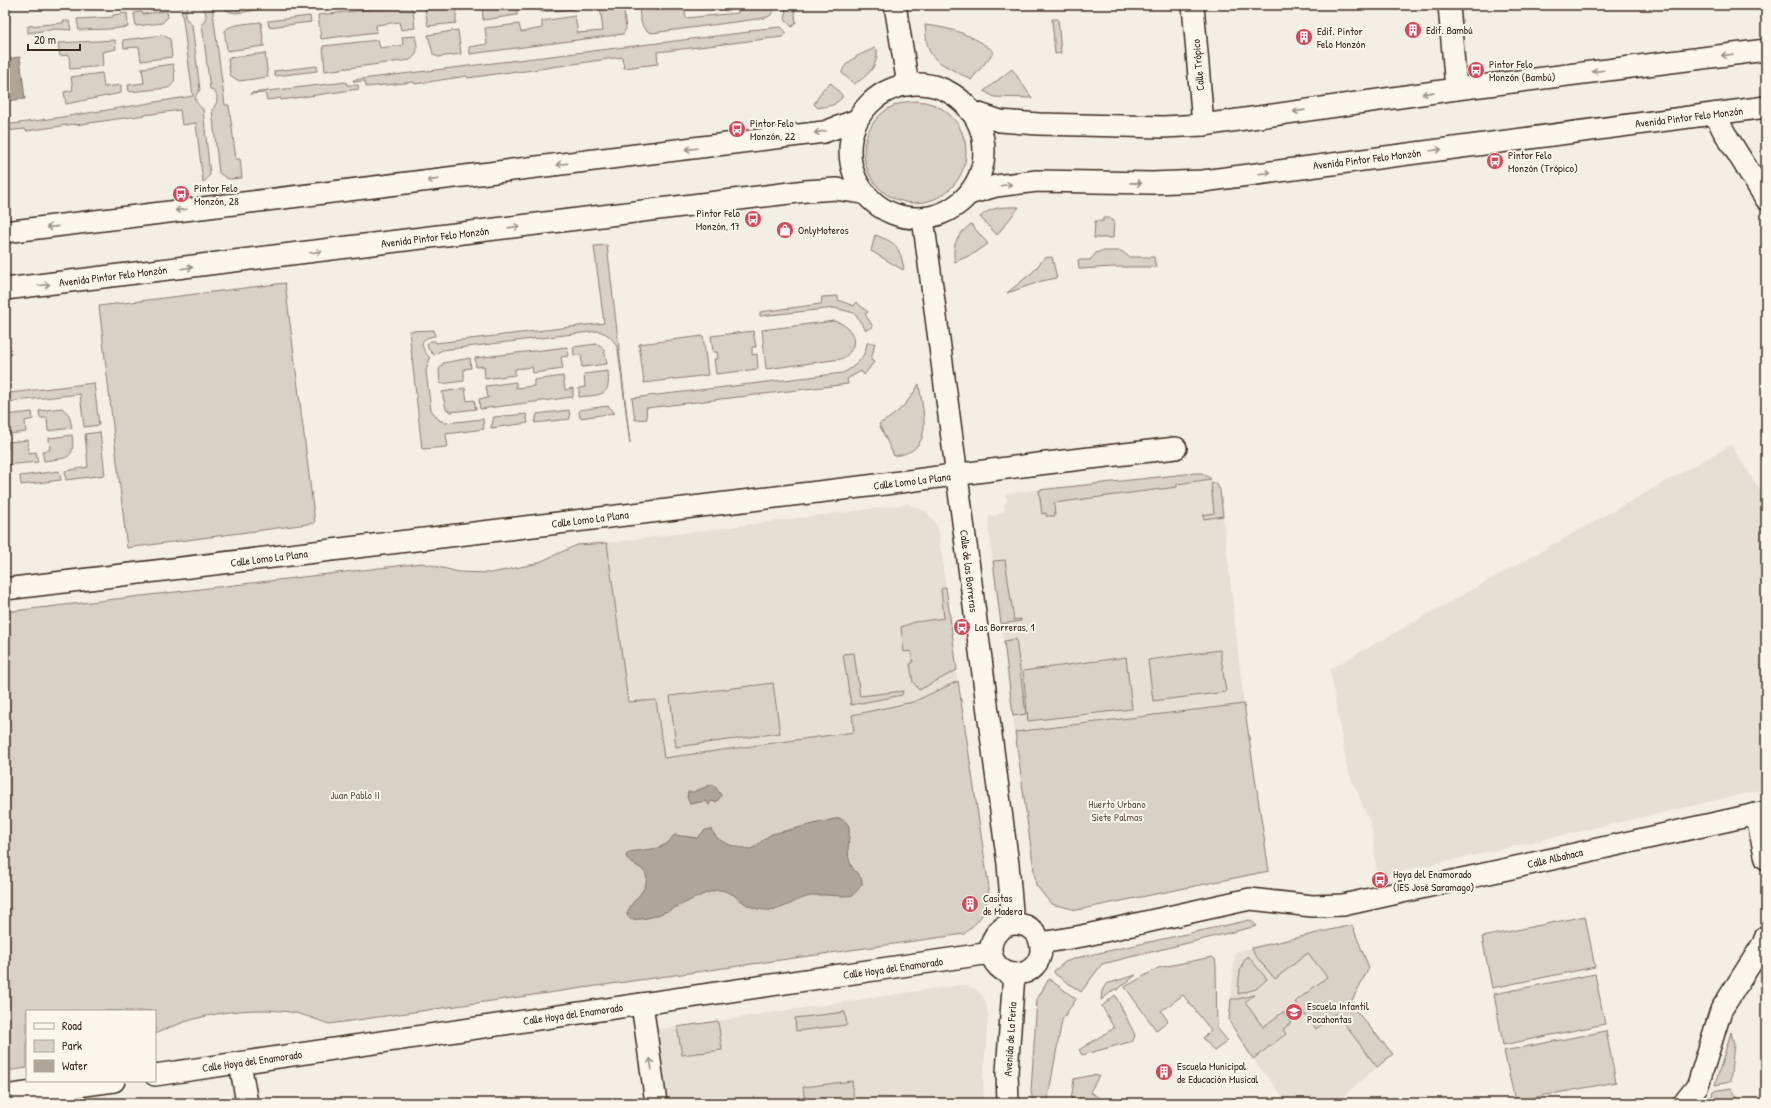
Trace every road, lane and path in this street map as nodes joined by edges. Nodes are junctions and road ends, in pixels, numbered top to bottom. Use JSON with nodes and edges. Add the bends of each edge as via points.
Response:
{"nodes":[{"id":1,"x":895,"y":5,"type":"edge"},
{"id":2,"x":1193,"y":5,"type":"edge"},
{"id":3,"x":1449,"y":5,"type":"edge"},
{"id":4,"x":1766,"y":50,"type":"edge"},
{"id":5,"x":908,"y":85,"type":"junction"},
{"id":6,"x":1456,"y":89,"type":"junction"},
{"id":7,"x":1766,"y":107,"type":"edge"},
{"id":8,"x":970,"y":111,"type":"junction"},
{"id":9,"x":1715,"y":114,"type":"junction"},
{"id":10,"x":857,"y":120,"type":"junction"},
{"id":11,"x":1202,"y":125,"type":"junction"},
{"id":12,"x":864,"y":193,"type":"junction"},
{"id":13,"x":968,"y":194,"type":"junction"},
{"id":14,"x":1766,"y":199,"type":"edge"},
{"id":15,"x":923,"y":218,"type":"junction"},
{"id":16,"x":5,"y":232,"type":"edge"},
{"id":17,"x":5,"y":289,"type":"edge"},
{"id":18,"x":1176,"y":448,"type":"dead end"},
{"id":19,"x":957,"y":475,"type":"junction"},
{"id":20,"x":5,"y":589,"type":"edge"},
{"id":21,"x":1761,"y":813,"type":"edge"},
{"id":22,"x":1766,"y":859,"type":"edge"},
{"id":23,"x":1013,"y":923,"type":"junction"},
{"id":24,"x":1766,"y":936,"type":"edge"},
{"id":25,"x":1041,"y":943,"type":"junction"},
{"id":26,"x":991,"y":954,"type":"junction"},
{"id":27,"x":1014,"y":974,"type":"junction"},
{"id":28,"x":642,"y":1004,"type":"junction"},
{"id":29,"x":240,"y":1063,"type":"junction"},
{"id":30,"x":156,"y":1075,"type":"edge"},
{"id":31,"x":107,"y":1082,"type":"edge"},
{"id":32,"x":5,"y":1096,"type":"edge"},
{"id":33,"x":247,"y":1103,"type":"edge"},
{"id":34,"x":656,"y":1103,"type":"edge"},
{"id":35,"x":1008,"y":1103,"type":"edge"},
{"id":36,"x":1684,"y":1103,"type":"edge"}],
"edges":[{"from":1,"to":5,"type":"street"},
{"from":2,"to":11,"type":"street","name":"Calle Trópico"},
{"from":3,"to":6,"type":"street"},
{"from":4,"to":6,"type":"street","one_way":true},
{"from":5,"to":8,"type":"street","via":[[926,85],[943,90],[958,98]]},
{"from":5,"to":10,"type":"street","via":[[888,91],[870,103]]},
{"from":6,"to":11,"type":"street","one_way":true},
{"from":7,"to":9,"type":"street","name":"Avenida Pintor Felo Monzón"},
{"from":8,"to":11,"type":"street","via":[[1000,121],[1039,124],[1163,127]]},
{"from":8,"to":13,"type":"street","via":[[980,131],[984,153],[980,175]]},
{"from":13,"to":9,"type":"street","name":"Avenida Pintor Felo Monzón","one_way":true,"via":[[996,186],[1038,181],[1152,184],[1203,181]]},
{"from":9,"to":14,"type":"street"},
{"from":10,"to":12,"type":"street","via":[[851,138],[850,158],[855,176]]},
{"from":10,"to":16,"type":"street","one_way":true,"via":[[824,132]]},
{"from":12,"to":15,"type":"street","via":[[881,208],[901,217]]},
{"from":17,"to":12,"type":"street","name":"Avenida Pintor Felo Monzón","one_way":true,"via":[[806,191],[836,189]]},
{"from":13,"to":15,"type":"street","via":[[951,209]]},
{"from":15,"to":19,"type":"street","name":"Calle de las Borreras"},
{"from":18,"to":19,"type":"street","name":"Calle Lomo La Plana"},
{"from":19,"to":20,"type":"street","name":"Calle Lomo La Plana"},
{"from":19,"to":23,"type":"street","name":"Calle de las Borreras","via":[[1008,864]]},
{"from":21,"to":22,"type":"street"},
{"from":21,"to":25,"type":"street","name":"Calle Albahaca","via":[[1343,905],[1312,906],[1250,899]]},
{"from":23,"to":25,"type":"street","via":[[1026,925],[1035,932]]},
{"from":23,"to":26,"type":"street","via":[[1000,928],[992,940]]},
{"from":24,"to":36,"type":"street","via":[[1721,1010],[1698,1085]]},
{"from":25,"to":27,"type":"street","via":[[1040,955],[1035,965],[1026,972]]},
{"from":26,"to":27,"type":"street","via":[[995,964],[1003,971]]},
{"from":26,"to":28,"type":"street","name":"Calle Hoya del Enamorado"},
{"from":27,"to":35,"type":"street","name":"Avenida de La Feria","via":[[1007,1072]]},
{"from":28,"to":29,"type":"street","name":"Calle Hoya del Enamorado"},
{"from":34,"to":28,"type":"street","one_way":true},
{"from":29,"to":30,"type":"street","name":"Calle Hoya del Enamorado"},
{"from":29,"to":33,"type":"street"},
{"from":31,"to":32,"type":"street"}]}
